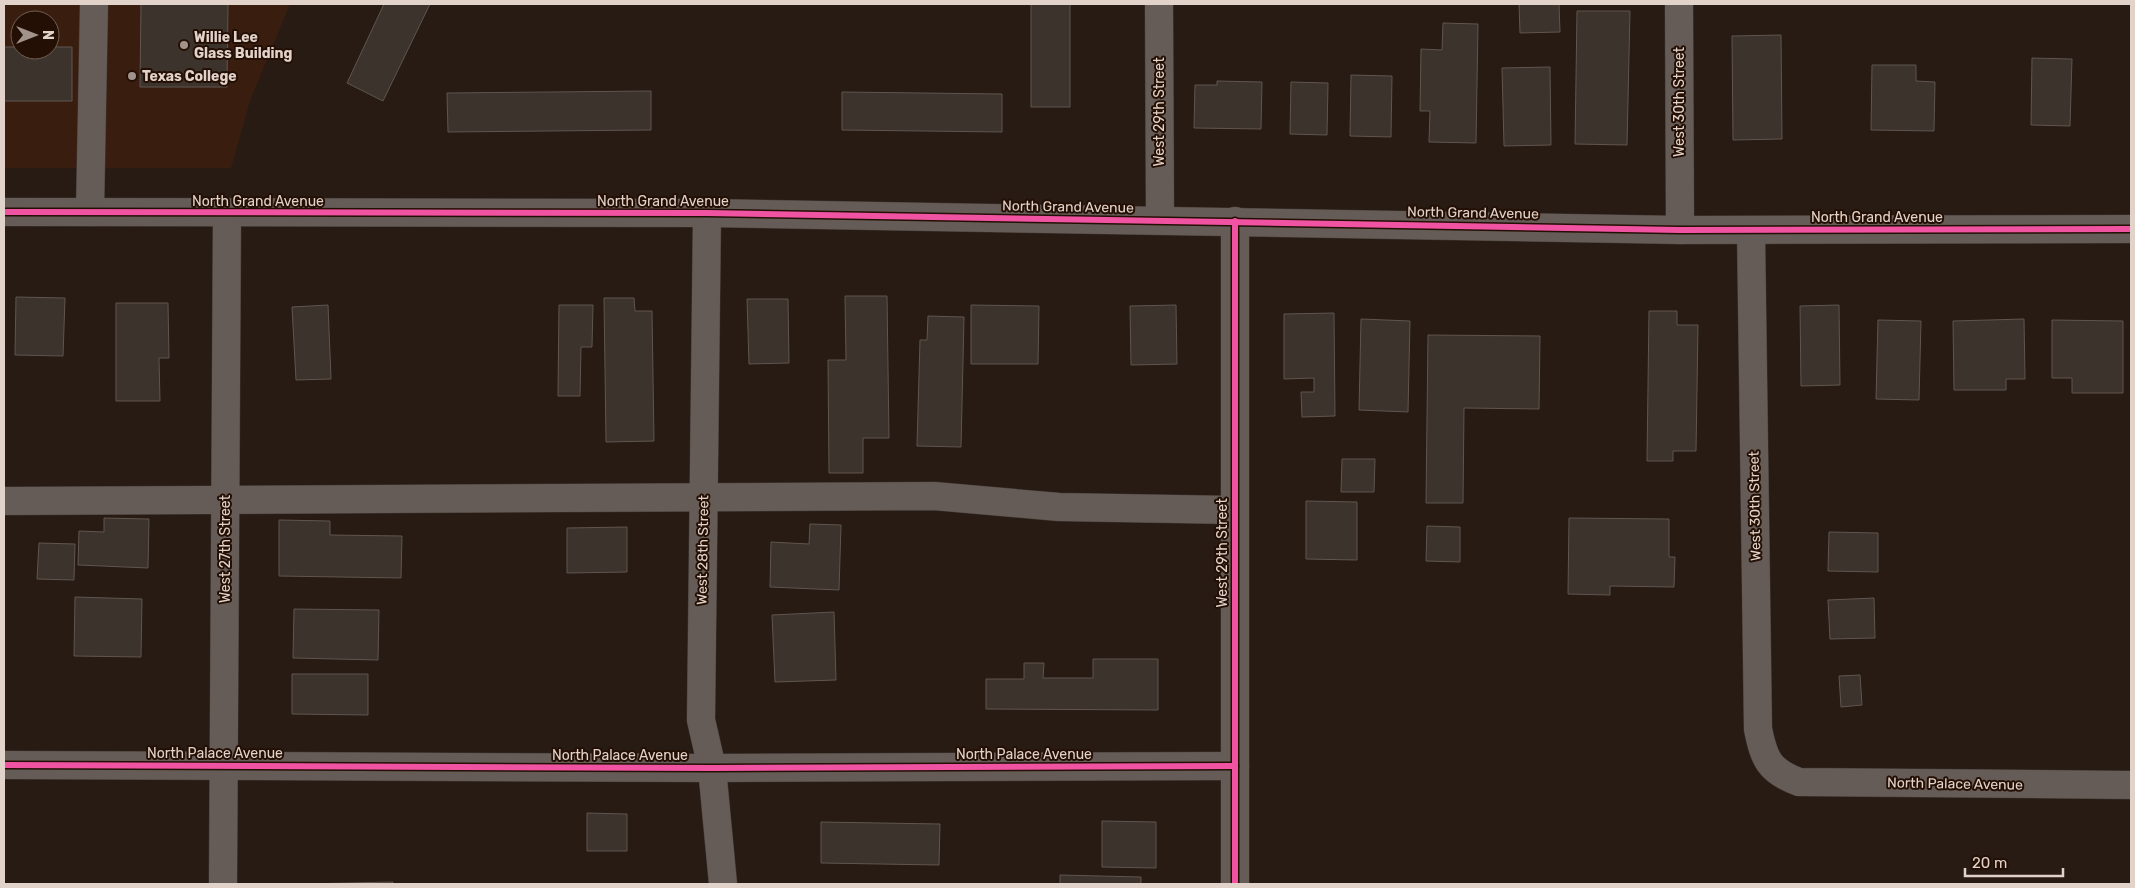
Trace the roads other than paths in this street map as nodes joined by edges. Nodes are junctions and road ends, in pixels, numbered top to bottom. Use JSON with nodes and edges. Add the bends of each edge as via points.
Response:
{"nodes":[{"id":1,"x":94,"y":4,"type":"edge"},
{"id":2,"x":1159,"y":4,"type":"edge"},
{"id":3,"x":1679,"y":4,"type":"edge"},
{"id":4,"x":4,"y":212,"type":"edge"},
{"id":5,"x":90,"y":212,"type":"junction"},
{"id":6,"x":227,"y":214,"type":"junction"},
{"id":7,"x":707,"y":214,"type":"junction"},
{"id":8,"x":1160,"y":220,"type":"junction"},
{"id":9,"x":1235,"y":221,"type":"junction"},
{"id":10,"x":2131,"y":229,"type":"edge"},
{"id":11,"x":1680,"y":230,"type":"junction"},
{"id":12,"x":1751,"y":230,"type":"junction"},
{"id":13,"x":704,"y":496,"type":"junction"},
{"id":14,"x":4,"y":501,"type":"edge"},
{"id":15,"x":225,"y":501,"type":"junction"},
{"id":16,"x":1234,"y":510,"type":"junction"},
{"id":17,"x":4,"y":765,"type":"edge"},
{"id":18,"x":224,"y":765,"type":"junction"},
{"id":19,"x":1235,"y":766,"type":"junction"},
{"id":20,"x":712,"y":768,"type":"junction"},
{"id":21,"x":1781,"y":775,"type":"joint"},
{"id":22,"x":2131,"y":786,"type":"edge"},
{"id":23,"x":223,"y":884,"type":"edge"},
{"id":24,"x":722,"y":884,"type":"edge"},
{"id":25,"x":1235,"y":884,"type":"edge"}],
"edges":[{"from":1,"to":5,"type":"street"},
{"from":2,"to":8,"type":"street","name":"West 29th Street"},
{"from":3,"to":11,"type":"street","name":"West 30th Street"},
{"from":4,"to":5,"type":"street","name":"North Grand Avenue"},
{"from":5,"to":6,"type":"street","name":"North Grand Avenue"},
{"from":6,"to":7,"type":"street","name":"North Grand Avenue"},
{"from":6,"to":15,"type":"street","name":"West 27th Street"},
{"from":7,"to":8,"type":"street","name":"North Grand Avenue"},
{"from":7,"to":13,"type":"street","name":"West 28th Street"},
{"from":8,"to":9,"type":"street","name":"North Grand Avenue"},
{"from":9,"to":11,"type":"street","name":"North Grand Avenue"},
{"from":9,"to":16,"type":"street","name":"West 29th Street"},
{"from":10,"to":12,"type":"street","name":"North Grand Avenue"},
{"from":11,"to":12,"type":"street","name":"North Grand Avenue"},
{"from":12,"to":21,"type":"street","name":"West 30th Street","via":[[1758,729],[1763,753]]},
{"from":13,"to":15,"type":"street"},
{"from":13,"to":16,"type":"street","via":[[934,496],[1059,507]]},
{"from":13,"to":20,"type":"street","name":"West 28th Street","via":[[701,720]]},
{"from":14,"to":15,"type":"street"},
{"from":15,"to":18,"type":"street","name":"West 27th Street"},
{"from":16,"to":19,"type":"street","name":"West 29th Street"},
{"from":17,"to":18,"type":"street","name":"North Palace Avenue"},
{"from":18,"to":20,"type":"street","name":"North Palace Avenue"},
{"from":18,"to":23,"type":"street","name":"West 27th Street"},
{"from":19,"to":20,"type":"street","name":"North Palace Avenue"},
{"from":19,"to":25,"type":"street","name":"West 29th Street"},
{"from":20,"to":24,"type":"street","name":"West 28th Street"},
{"from":21,"to":22,"type":"street","name":"North Palace Avenue","via":[[1799,782]]}]}
